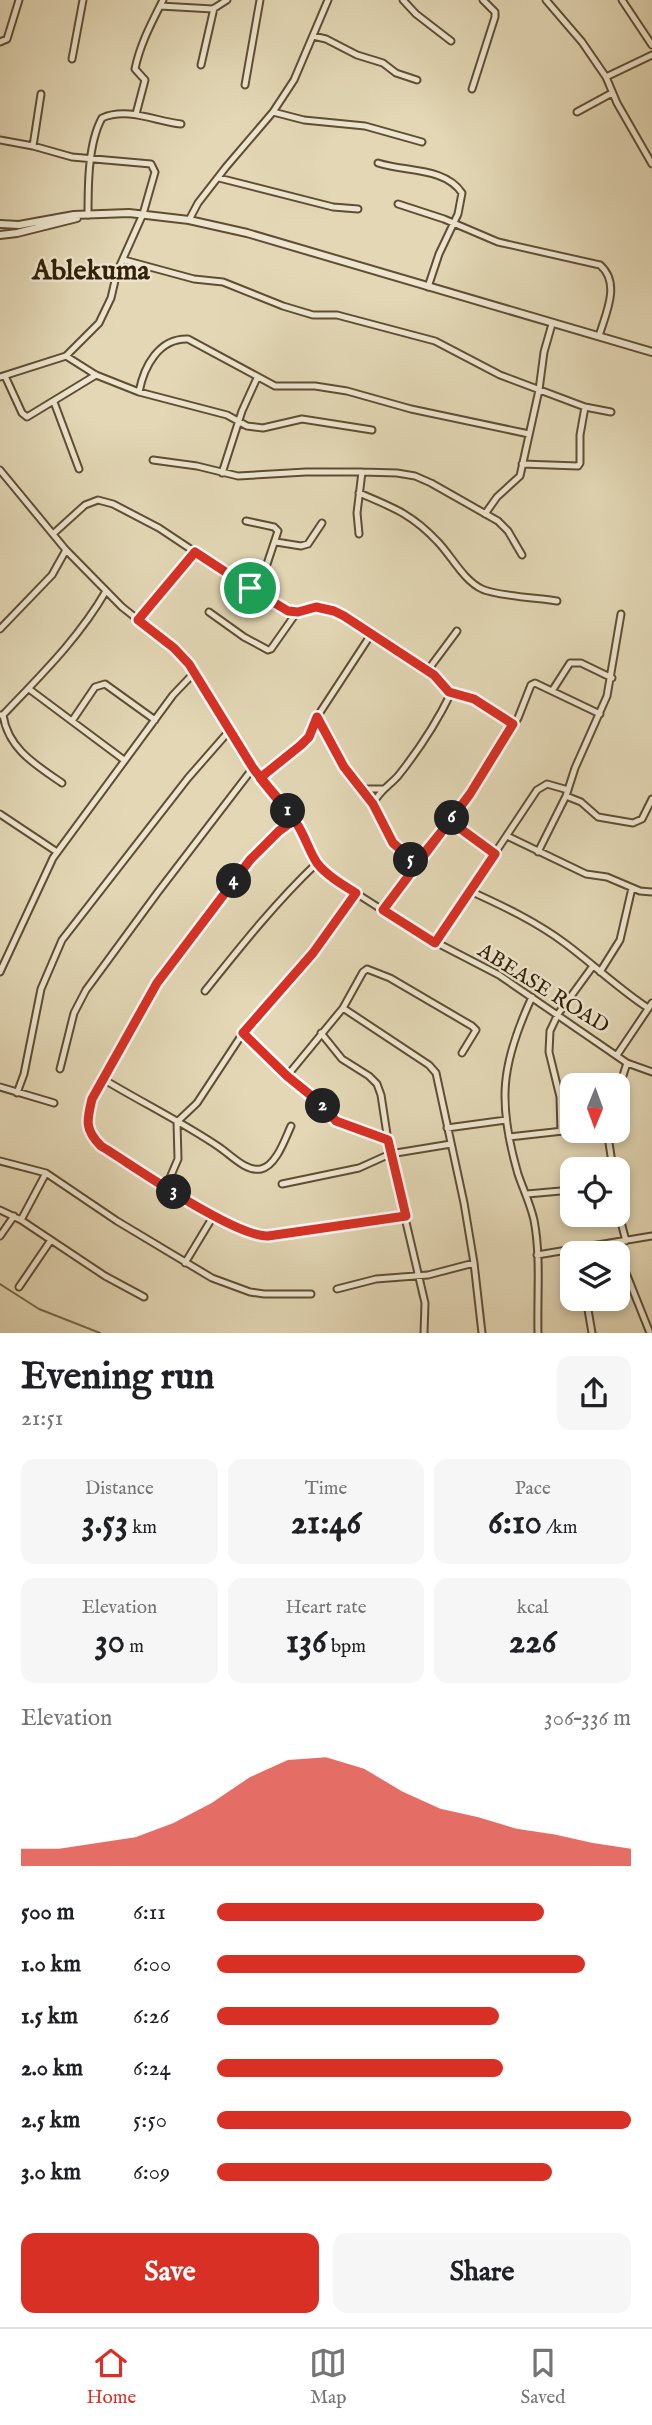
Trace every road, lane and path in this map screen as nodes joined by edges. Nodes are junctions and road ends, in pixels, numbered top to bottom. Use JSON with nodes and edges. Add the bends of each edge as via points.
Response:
{"nodes":[{"id":1,"x":19,"y":0,"type":"edge"},
{"id":2,"x":83,"y":0,"type":"edge"},
{"id":3,"x":227,"y":0,"type":"edge"},
{"id":4,"x":260,"y":0,"type":"edge"},
{"id":5,"x":328,"y":0,"type":"edge"},
{"id":6,"x":403,"y":0,"type":"edge"},
{"id":7,"x":483,"y":0,"type":"edge"},
{"id":8,"x":546,"y":0,"type":"edge"},
{"id":9,"x":622,"y":0,"type":"edge"},
{"id":10,"x":161,"y":3,"type":"edge"},
{"id":11,"x":215,"y":8,"type":"junction"},
{"id":12,"x":313,"y":36,"type":"junction"},
{"id":13,"x":451,"y":41,"type":"dead end"},
{"id":14,"x":0,"y":42,"type":"edge"},
{"id":15,"x":652,"y":46,"type":"edge"},
{"id":16,"x":652,"y":55,"type":"edge"},
{"id":17,"x":72,"y":59,"type":"dead end"},
{"id":18,"x":201,"y":65,"type":"dead end"},
{"id":19,"x":606,"y":77,"type":"junction"},
{"id":20,"x":417,"y":80,"type":"dead end"},
{"id":21,"x":245,"y":85,"type":"dead end"},
{"id":22,"x":472,"y":89,"type":"dead end"},
{"id":23,"x":612,"y":93,"type":"junction"},
{"id":24,"x":40,"y":94,"type":"dead end"},
{"id":25,"x":273,"y":112,"type":"junction"},
{"id":26,"x":577,"y":112,"type":"dead end"},
{"id":27,"x":136,"y":114,"type":"junction"},
{"id":28,"x":181,"y":124,"type":"dead end"},
{"id":29,"x":0,"y":140,"type":"edge"},
{"id":30,"x":422,"y":142,"type":"dead end"},
{"id":31,"x":33,"y":146,"type":"junction"},
{"id":32,"x":92,"y":158,"type":"junction"},
{"id":33,"x":378,"y":163,"type":"dead end"},
{"id":34,"x":652,"y":164,"type":"edge"},
{"id":35,"x":219,"y":178,"type":"junction"},
{"id":36,"x":398,"y":204,"type":"dead end"},
{"id":37,"x":358,"y":209,"type":"dead end"},
{"id":38,"x":143,"y":214,"type":"junction"},
{"id":39,"x":85,"y":215,"type":"junction"},
{"id":40,"x":189,"y":220,"type":"junction"},
{"id":41,"x":452,"y":223,"type":"junction"},
{"id":42,"x":0,"y":225,"type":"edge"},
{"id":43,"x":0,"y":235,"type":"edge"},
{"id":44,"x":124,"y":260,"type":"junction"},
{"id":45,"x":428,"y":287,"type":"junction"},
{"id":46,"x":552,"y":324,"type":"junction"},
{"id":47,"x":600,"y":336,"type":"junction"},
{"id":48,"x":652,"y":352,"type":"edge"},
{"id":49,"x":66,"y":356,"type":"junction"},
{"id":50,"x":96,"y":375,"type":"junction"},
{"id":51,"x":3,"y":376,"type":"edge"},
{"id":52,"x":257,"y":378,"type":"junction"},
{"id":53,"x":539,"y":390,"type":"junction"},
{"id":54,"x":139,"y":392,"type":"junction"},
{"id":55,"x":54,"y":402,"type":"junction"},
{"id":56,"x":585,"y":407,"type":"junction"},
{"id":57,"x":611,"y":412,"type":"dead end"},
{"id":58,"x":239,"y":420,"type":"junction"},
{"id":59,"x":372,"y":430,"type":"dead end"},
{"id":60,"x":529,"y":434,"type":"junction"},
{"id":61,"x":153,"y":460,"type":"dead end"},
{"id":62,"x":522,"y":464,"type":"junction"},
{"id":63,"x":79,"y":469,"type":"dead end"},
{"id":64,"x":0,"y":470,"type":"edge"},
{"id":65,"x":362,"y":472,"type":"junction"},
{"id":66,"x":222,"y":473,"type":"junction"},
{"id":67,"x":359,"y":494,"type":"junction"},
{"id":68,"x":485,"y":514,"type":"junction"},
{"id":69,"x":246,"y":521,"type":"dead end"},
{"id":70,"x":322,"y":523,"type":"dead end"},
{"id":71,"x":53,"y":534,"type":"junction"},
{"id":72,"x":359,"y":534,"type":"dead end"},
{"id":73,"x":276,"y":542,"type":"junction"},
{"id":74,"x":66,"y":550,"type":"junction"},
{"id":75,"x":195,"y":552,"type":"junction"},
{"id":76,"x":522,"y":555,"type":"dead end"},
{"id":77,"x":250,"y":588,"type":"junction"},
{"id":78,"x":106,"y":591,"type":"junction"},
{"id":79,"x":557,"y":601,"type":"dead end"},
{"id":80,"x":209,"y":612,"type":"dead end"},
{"id":81,"x":298,"y":612,"type":"junction"},
{"id":82,"x":621,"y":614,"type":"dead end"},
{"id":83,"x":138,"y":620,"type":"junction"},
{"id":84,"x":0,"y":629,"type":"edge"},
{"id":85,"x":457,"y":631,"type":"dead end"},
{"id":86,"x":372,"y":633,"type":"junction"},
{"id":87,"x":428,"y":670,"type":"junction"},
{"id":88,"x":194,"y":673,"type":"junction"},
{"id":89,"x":612,"y":678,"type":"junction"},
{"id":90,"x":29,"y":689,"type":"junction"},
{"id":91,"x":552,"y":691,"type":"junction"},
{"id":92,"x":452,"y":694,"type":"junction"},
{"id":93,"x":600,"y":714,"type":"junction"},
{"id":94,"x":1,"y":715,"type":"edge"},
{"id":95,"x":317,"y":717,"type":"junction"},
{"id":96,"x":155,"y":720,"type":"junction"},
{"id":97,"x":72,"y":722,"type":"junction"},
{"id":98,"x":513,"y":724,"type":"junction"},
{"id":99,"x":230,"y":730,"type":"junction"},
{"id":100,"x":124,"y":760,"type":"junction"},
{"id":101,"x":253,"y":768,"type":"junction"},
{"id":102,"x":260,"y":778,"type":"junction"},
{"id":103,"x":62,"y":783,"type":"dead end"},
{"id":104,"x":362,"y":789,"type":"junction"},
{"id":105,"x":383,"y":789,"type":"junction"},
{"id":106,"x":567,"y":793,"type":"junction"},
{"id":107,"x":652,"y":799,"type":"edge"},
{"id":108,"x":373,"y":804,"type":"junction"},
{"id":109,"x":0,"y":814,"type":"edge"},
{"id":110,"x":294,"y":820,"type":"junction"},
{"id":111,"x":450,"y":821,"type":"junction"},
{"id":112,"x":507,"y":836,"type":"junction"},
{"id":113,"x":57,"y":852,"type":"junction"},
{"id":114,"x":538,"y":852,"type":"junction"},
{"id":115,"x":495,"y":854,"type":"junction"},
{"id":116,"x":317,"y":863,"type":"junction"},
{"id":117,"x":416,"y":863,"type":"junction"},
{"id":118,"x":632,"y":888,"type":"junction"},
{"id":119,"x":470,"y":891,"type":"junction"},
{"id":120,"x":652,"y":891,"type":"edge"},
{"id":121,"x":356,"y":893,"type":"junction"},
{"id":122,"x":383,"y":910,"type":"junction"},
{"id":123,"x":435,"y":943,"type":"junction"},
{"id":124,"x":593,"y":966,"type":"junction"},
{"id":125,"x":0,"y":972,"type":"edge"},
{"id":126,"x":600,"y":972,"type":"junction"},
{"id":127,"x":205,"y":991,"type":"dead end"},
{"id":128,"x":532,"y":996,"type":"junction"},
{"id":129,"x":650,"y":1005,"type":"edge"},
{"id":130,"x":343,"y":1008,"type":"junction"},
{"id":131,"x":558,"y":1014,"type":"junction"},
{"id":132,"x":243,"y":1033,"type":"junction"},
{"id":133,"x":321,"y":1033,"type":"junction"},
{"id":134,"x":462,"y":1053,"type":"dead end"},
{"id":135,"x":617,"y":1055,"type":"junction"},
{"id":136,"x":627,"y":1063,"type":"junction"},
{"id":137,"x":60,"y":1069,"type":"dead end"},
{"id":138,"x":652,"y":1072,"type":"edge"},
{"id":139,"x":624,"y":1073,"type":"edge"},
{"id":140,"x":287,"y":1076,"type":"junction"},
{"id":141,"x":103,"y":1079,"type":"junction"},
{"id":142,"x":0,"y":1087,"type":"edge"},
{"id":143,"x":17,"y":1093,"type":"junction"},
{"id":144,"x":54,"y":1103,"type":"dead end"},
{"id":145,"x":560,"y":1114,"type":"edge"},
{"id":146,"x":506,"y":1120,"type":"junction"},
{"id":147,"x":177,"y":1122,"type":"junction"},
{"id":148,"x":291,"y":1126,"type":"dead end"},
{"id":149,"x":447,"y":1128,"type":"junction"},
{"id":150,"x":560,"y":1131,"type":"edge"},
{"id":151,"x":509,"y":1137,"type":"junction"},
{"id":152,"x":388,"y":1140,"type":"junction"},
{"id":153,"x":451,"y":1144,"type":"junction"},
{"id":154,"x":390,"y":1154,"type":"junction"},
{"id":155,"x":0,"y":1161,"type":"edge"},
{"id":156,"x":46,"y":1173,"type":"junction"},
{"id":157,"x":282,"y":1184,"type":"dead end"},
{"id":158,"x":166,"y":1187,"type":"junction"},
{"id":159,"x":560,"y":1191,"type":"edge"},
{"id":160,"x":527,"y":1194,"type":"junction"},
{"id":161,"x":0,"y":1210,"type":"edge"},
{"id":162,"x":214,"y":1214,"type":"junction"},
{"id":163,"x":14,"y":1216,"type":"junction"},
{"id":164,"x":406,"y":1216,"type":"junction"},
{"id":165,"x":21,"y":1220,"type":"junction"},
{"id":166,"x":622,"y":1227,"type":"edge"},
{"id":167,"x":0,"y":1236,"type":"edge"},
{"id":168,"x":652,"y":1236,"type":"edge"},
{"id":169,"x":51,"y":1240,"type":"junction"},
{"id":170,"x":626,"y":1241,"type":"joint"},
{"id":171,"x":560,"y":1254,"type":"edge"},
{"id":172,"x":537,"y":1255,"type":"junction"},
{"id":173,"x":185,"y":1263,"type":"junction"},
{"id":174,"x":474,"y":1263,"type":"junction"},
{"id":175,"x":419,"y":1276,"type":"junction"},
{"id":176,"x":630,"y":1283,"type":"edge"},
{"id":177,"x":19,"y":1287,"type":"dead end"},
{"id":178,"x":337,"y":1289,"type":"dead end"},
{"id":179,"x":311,"y":1294,"type":"dead end"},
{"id":180,"x":144,"y":1297,"type":"dead end"},
{"id":181,"x":588,"y":1311,"type":"edge"},
{"id":182,"x":424,"y":1333,"type":"edge"},
{"id":183,"x":482,"y":1333,"type":"edge"},
{"id":184,"x":538,"y":1333,"type":"edge"},
{"id":185,"x":592,"y":1333,"type":"edge"},
{"id":186,"x":650,"y":1333,"type":"edge"}],
"edges":[{"from":1,"to":14,"type":"street","via":[[7,39]]},
{"from":2,"to":17,"type":"street"},
{"from":3,"to":11,"type":"street"},
{"from":4,"to":21,"type":"street"},
{"from":5,"to":12,"type":"street"},
{"from":6,"to":13,"type":"street"},
{"from":7,"to":22,"type":"street","via":[[495,17]]},
{"from":8,"to":19,"type":"street"},
{"from":9,"to":15,"type":"street"},
{"from":10,"to":11,"type":"street","via":[[174,9]]},
{"from":10,"to":27,"type":"street","via":[[136,64],[145,80]]},
{"from":11,"to":18,"type":"street"},
{"from":12,"to":20,"type":"street"},
{"from":12,"to":25,"type":"street","via":[[294,80]]},
{"from":16,"to":19,"type":"street"},
{"from":19,"to":23,"type":"street"},
{"from":23,"to":26,"type":"street"},
{"from":23,"to":34,"type":"street"},
{"from":24,"to":31,"type":"street"},
{"from":25,"to":30,"type":"street","via":[[304,120],[365,125]]},
{"from":25,"to":35,"type":"street"},
{"from":27,"to":28,"type":"street"},
{"from":27,"to":32,"type":"street","via":[[102,118]]},
{"from":29,"to":31,"type":"street"},
{"from":31,"to":32,"type":"street"},
{"from":32,"to":38,"type":"street","via":[[154,166]]},
{"from":32,"to":39,"type":"street"},
{"from":33,"to":41,"type":"street","via":[[453,181],[462,192]]},
{"from":35,"to":37,"type":"street"},
{"from":35,"to":40,"type":"street"},
{"from":36,"to":41,"type":"street"},
{"from":38,"to":39,"type":"street"},
{"from":38,"to":40,"type":"street"},
{"from":38,"to":44,"type":"street"},
{"from":39,"to":42,"type":"street"},
{"from":39,"to":43,"type":"street"},
{"from":40,"to":45,"type":"street"},
{"from":41,"to":45,"type":"street"},
{"from":41,"to":47,"type":"street","via":[[498,242],[600,265],[608,271],[612,289]]},
{"from":44,"to":49,"type":"street","via":[[99,323]]},
{"from":44,"to":53,"type":"street","via":[[222,282],[313,315],[337,315],[435,341],[484,368]]},
{"from":45,"to":46,"type":"street"},
{"from":46,"to":47,"type":"street"},
{"from":46,"to":53,"type":"street"},
{"from":47,"to":48,"type":"street"},
{"from":49,"to":50,"type":"street"},
{"from":49,"to":51,"type":"street"},
{"from":50,"to":54,"type":"street"},
{"from":50,"to":55,"type":"street"},
{"from":51,"to":55,"type":"street","via":[[24,416]]},
{"from":52,"to":54,"type":"street","via":[[194,340],[180,339],[161,346],[153,356]]},
{"from":52,"to":58,"type":"street"},
{"from":52,"to":60,"type":"street","via":[[284,388],[347,391]]},
{"from":53,"to":56,"type":"street"},
{"from":53,"to":60,"type":"street"},
{"from":54,"to":58,"type":"street"},
{"from":55,"to":63,"type":"street"},
{"from":56,"to":57,"type":"street"},
{"from":56,"to":62,"type":"street","via":[[578,466]]},
{"from":58,"to":59,"type":"street","via":[[257,428],[297,418]]},
{"from":58,"to":66,"type":"street"},
{"from":60,"to":62,"type":"street"},
{"from":61,"to":66,"type":"street"},
{"from":62,"to":68,"type":"street","via":[[516,480]]},
{"from":64,"to":71,"type":"street","name":"ABEASE ROAD"},
{"from":65,"to":66,"type":"street"},
{"from":65,"to":67,"type":"street"},
{"from":65,"to":68,"type":"street","via":[[415,476]]},
{"from":67,"to":72,"type":"street"},
{"from":67,"to":79,"type":"street","via":[[413,518],[481,589]]},
{"from":68,"to":76,"type":"street","via":[[506,528]]},
{"from":69,"to":73,"type":"street","via":[[278,528]]},
{"from":70,"to":73,"type":"street","via":[[308,544]]},
{"from":71,"to":74,"type":"street","name":"ABEASE ROAD"},
{"from":71,"to":75,"type":"street","via":[[85,505],[105,500]]},
{"from":73,"to":77,"type":"street"},
{"from":74,"to":78,"type":"street","name":"ABEASE ROAD"},
{"from":74,"to":84,"type":"street","via":[[52,575]]},
{"from":75,"to":77,"type":"street"},
{"from":75,"to":83,"type":"street"},
{"from":77,"to":81,"type":"street"},
{"from":78,"to":83,"type":"street","name":"ABEASE ROAD"},
{"from":78,"to":90,"type":"street","via":[[90,619]]},
{"from":80,"to":81,"type":"street","via":[[268,650]]},
{"from":81,"to":86,"type":"street","via":[[316,607],[332,610]]},
{"from":82,"to":89,"type":"street"},
{"from":83,"to":88,"type":"street","name":"ABEASE ROAD","via":[[174,648]]},
{"from":85,"to":87,"type":"street"},
{"from":86,"to":87,"type":"street"},
{"from":86,"to":95,"type":"street"},
{"from":87,"to":92,"type":"street"},
{"from":88,"to":96,"type":"street"},
{"from":88,"to":99,"type":"street","name":"ABEASE ROAD"},
{"from":89,"to":91,"type":"street","via":[[581,663],[570,663]]},
{"from":89,"to":93,"type":"street"},
{"from":90,"to":94,"type":"street"},
{"from":90,"to":97,"type":"street"},
{"from":91,"to":93,"type":"street"},
{"from":91,"to":98,"type":"street","via":[[531,685]]},
{"from":92,"to":98,"type":"street","via":[[474,699]]},
{"from":92,"to":105,"type":"street","via":[[398,775]]},
{"from":93,"to":106,"type":"street"},
{"from":94,"to":103,"type":"street","via":[[19,751]]},
{"from":95,"to":102,"type":"street","via":[[309,737]]},
{"from":95,"to":104,"type":"street","via":[[344,767]]},
{"from":96,"to":97,"type":"street","via":[[105,684],[95,688]]},
{"from":96,"to":100,"type":"street"},
{"from":97,"to":100,"type":"street"},
{"from":98,"to":111,"type":"street"},
{"from":99,"to":101,"type":"street","name":"ABEASE ROAD"},
{"from":99,"to":143,"type":"street","via":[[62,940],[41,989]]},
{"from":100,"to":113,"type":"street"},
{"from":101,"to":102,"type":"street","name":"ABEASE ROAD"},
{"from":101,"to":137,"type":"street","via":[[86,990],[74,1013]]},
{"from":102,"to":110,"type":"street","name":"ABEASE ROAD"},
{"from":104,"to":105,"type":"street"},
{"from":104,"to":108,"type":"street"},
{"from":105,"to":108,"type":"street"},
{"from":106,"to":107,"type":"street","via":[[598,817],[626,822],[639,822]]},
{"from":106,"to":112,"type":"street","via":[[542,786]]},
{"from":106,"to":114,"type":"street"},
{"from":108,"to":117,"type":"street","via":[[393,843]]},
{"from":109,"to":113,"type":"street"},
{"from":110,"to":116,"type":"street","name":"ABEASE ROAD"},
{"from":110,"to":141,"type":"street","via":[[250,860],[157,983]]},
{"from":111,"to":115,"type":"street"},
{"from":111,"to":117,"type":"street"},
{"from":112,"to":114,"type":"street"},
{"from":112,"to":115,"type":"street"},
{"from":113,"to":125,"type":"street"},
{"from":114,"to":118,"type":"street"},
{"from":115,"to":119,"type":"street"},
{"from":116,"to":121,"type":"street","name":"ABEASE ROAD"},
{"from":116,"to":127,"type":"street","via":[[251,933]]},
{"from":117,"to":122,"type":"street"},
{"from":118,"to":120,"type":"street"},
{"from":118,"to":126,"type":"street","via":[[621,940]]},
{"from":119,"to":123,"type":"street"},
{"from":119,"to":124,"type":"street","via":[[531,920]]},
{"from":121,"to":122,"type":"street","name":"ABEASE ROAD"},
{"from":121,"to":132,"type":"street","via":[[313,953]]},
{"from":122,"to":123,"type":"street","name":"ABEASE ROAD"},
{"from":123,"to":128,"type":"street","name":"ABEASE ROAD"},
{"from":124,"to":126,"type":"street"},
{"from":124,"to":131,"type":"street"},
{"from":126,"to":129,"type":"street"},
{"from":128,"to":131,"type":"street","name":"ABEASE ROAD"},
{"from":128,"to":146,"type":"street","via":[[511,1050]]},
{"from":129,"to":135,"type":"street"},
{"from":130,"to":133,"type":"street"},
{"from":130,"to":134,"type":"street","via":[[363,972],[375,971],[472,1026],[476,1030]]},
{"from":130,"to":149,"type":"street","via":[[434,1069]]},
{"from":131,"to":135,"type":"street","name":"ABEASE ROAD"},
{"from":131,"to":145,"type":"street","via":[[548,1043]]},
{"from":132,"to":140,"type":"street"},
{"from":132,"to":147,"type":"street","via":[[197,1103]]},
{"from":133,"to":140,"type":"street"},
{"from":133,"to":152,"type":"street","via":[[342,1059],[377,1084]]},
{"from":135,"to":136,"type":"street","name":"ABEASE ROAD"},
{"from":136,"to":138,"type":"street","name":"ABEASE ROAD"},
{"from":136,"to":139,"type":"street"},
{"from":140,"to":152,"type":"street","via":[[341,1124]]},
{"from":141,"to":147,"type":"street"},
{"from":141,"to":158,"type":"street","via":[[88,1119],[92,1136]]},
{"from":142,"to":143,"type":"street"},
{"from":143,"to":144,"type":"street"},
{"from":146,"to":149,"type":"street"},
{"from":146,"to":151,"type":"street"},
{"from":147,"to":148,"type":"street","via":[[257,1169],[273,1160]]},
{"from":147,"to":158,"type":"street","via":[[178,1159]]},
{"from":149,"to":153,"type":"street"},
{"from":150,"to":151,"type":"street"},
{"from":151,"to":160,"type":"street"},
{"from":152,"to":154,"type":"street"},
{"from":153,"to":154,"type":"street"},
{"from":153,"to":174,"type":"street"},
{"from":154,"to":157,"type":"street","via":[[359,1168]]},
{"from":154,"to":164,"type":"street"},
{"from":155,"to":156,"type":"street"},
{"from":156,"to":165,"type":"street"},
{"from":156,"to":173,"type":"street"},
{"from":158,"to":162,"type":"street"},
{"from":159,"to":160,"type":"street"},
{"from":160,"to":172,"type":"street"},
{"from":161,"to":163,"type":"street"},
{"from":162,"to":164,"type":"street","via":[[260,1237]]},
{"from":162,"to":173,"type":"street"},
{"from":163,"to":165,"type":"street"},
{"from":163,"to":167,"type":"street"},
{"from":164,"to":175,"type":"street"},
{"from":165,"to":169,"type":"street"},
{"from":166,"to":170,"type":"street"},
{"from":168,"to":170,"type":"street"},
{"from":169,"to":177,"type":"street"},
{"from":169,"to":180,"type":"street"},
{"from":171,"to":172,"type":"street"},
{"from":172,"to":184,"type":"street"},
{"from":173,"to":179,"type":"street","via":[[250,1292]]},
{"from":174,"to":175,"type":"street"},
{"from":174,"to":183,"type":"street"},
{"from":175,"to":178,"type":"street","via":[[376,1279]]},
{"from":175,"to":182,"type":"street","via":[[426,1312]]},
{"from":176,"to":186,"type":"street"},
{"from":181,"to":185,"type":"street"}]}
